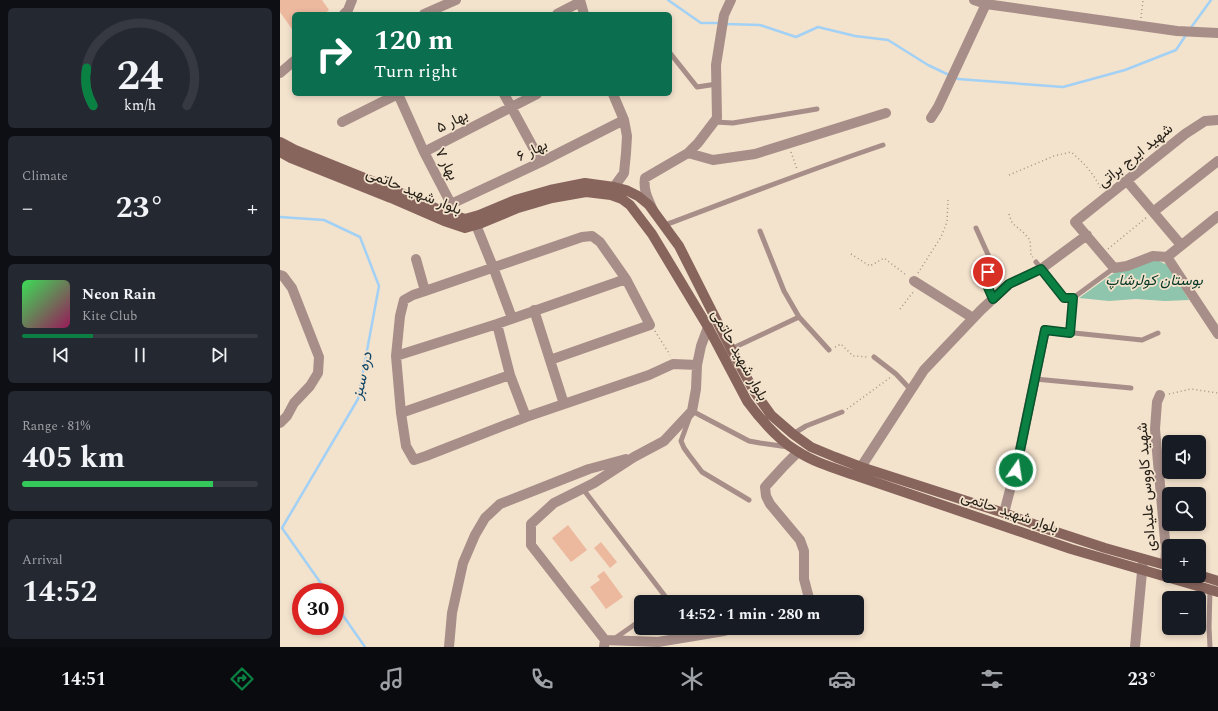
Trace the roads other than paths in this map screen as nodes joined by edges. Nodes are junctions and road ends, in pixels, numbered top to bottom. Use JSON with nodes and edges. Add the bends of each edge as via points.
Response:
{"nodes":[{"id":1,"x":352,"y":0,"type":"edge"},
{"id":2,"x":456,"y":0,"type":"edge"},
{"id":3,"x":730,"y":0,"type":"edge"},
{"id":4,"x":974,"y":0,"type":"edge"},
{"id":5,"x":580,"y":1,"type":"edge"},
{"id":6,"x":986,"y":4,"type":"junction"},
{"id":7,"x":346,"y":12,"type":"edge"},
{"id":8,"x":429,"y":12,"type":"edge"},
{"id":9,"x":561,"y":12,"type":"edge"},
{"id":10,"x":583,"y":12,"type":"edge"},
{"id":11,"x":1217,"y":33,"type":"edge"},
{"id":12,"x":672,"y":56,"type":"edge"},
{"id":13,"x":292,"y":63,"type":"edge"},
{"id":14,"x":280,"y":73,"type":"edge"},
{"id":15,"x":717,"y":84,"type":"junction"},
{"id":16,"x":394,"y":96,"type":"edge"},
{"id":17,"x":399,"y":96,"type":"edge"},
{"id":18,"x":505,"y":96,"type":"edge"},
{"id":19,"x":533,"y":96,"type":"edge"},
{"id":20,"x":614,"y":96,"type":"edge"},
{"id":21,"x":511,"y":108,"type":"junction"},
{"id":22,"x":817,"y":109,"type":"dead end"},
{"id":23,"x":886,"y":113,"type":"dead end"},
{"id":24,"x":931,"y":118,"type":"dead end"},
{"id":25,"x":624,"y":120,"type":"junction"},
{"id":26,"x":1218,"y":120,"type":"edge"},
{"id":27,"x":342,"y":122,"type":"dead end"},
{"id":28,"x":715,"y":122,"type":"junction"},
{"id":29,"x":280,"y":142,"type":"edge"},
{"id":30,"x":883,"y":145,"type":"dead end"},
{"id":31,"x":280,"y":152,"type":"edge"},
{"id":32,"x":424,"y":152,"type":"junction"},
{"id":33,"x":688,"y":153,"type":"junction"},
{"id":34,"x":540,"y":162,"type":"junction"},
{"id":35,"x":1217,"y":164,"type":"edge"},
{"id":36,"x":1127,"y":181,"type":"junction"},
{"id":37,"x":614,"y":187,"type":"junction"},
{"id":38,"x":449,"y":209,"type":"junction"},
{"id":39,"x":653,"y":210,"type":"junction"},
{"id":40,"x":1153,"y":212,"type":"junction"},
{"id":41,"x":1218,"y":216,"type":"edge"},
{"id":42,"x":476,"y":225,"type":"junction"},
{"id":43,"x":665,"y":225,"type":"junction"},
{"id":44,"x":976,"y":228,"type":"dead end"},
{"id":45,"x":760,"y":232,"type":"dead end"},
{"id":46,"x":1087,"y":235,"type":"junction"},
{"id":47,"x":1181,"y":246,"type":"junction"},
{"id":48,"x":1167,"y":257,"type":"junction"},
{"id":49,"x":416,"y":259,"type":"dead end"},
{"id":50,"x":1039,"y":266,"type":"junction"},
{"id":51,"x":494,"y":267,"type":"junction"},
{"id":52,"x":1114,"y":268,"type":"junction"},
{"id":53,"x":280,"y":275,"type":"edge"},
{"id":54,"x":626,"y":279,"type":"junction"},
{"id":55,"x":916,"y":282,"type":"road end"},
{"id":56,"x":425,"y":291,"type":"junction"},
{"id":57,"x":1073,"y":298,"type":"junction"},
{"id":58,"x":993,"y":299,"type":"junction"},
{"id":59,"x":534,"y":310,"type":"junction"},
{"id":60,"x":799,"y":317,"type":"junction"},
{"id":61,"x":512,"y":318,"type":"junction"},
{"id":62,"x":973,"y":318,"type":"junction"},
{"id":63,"x":718,"y":323,"type":"junction"},
{"id":64,"x":497,"y":324,"type":"junction"},
{"id":65,"x":708,"y":327,"type":"junction"},
{"id":66,"x":1217,"y":329,"type":"edge"},
{"id":67,"x":1045,"y":330,"type":"joint"},
{"id":68,"x":1070,"y":333,"type":"junction"},
{"id":69,"x":1158,"y":333,"type":"dead end"},
{"id":70,"x":731,"y":349,"type":"junction"},
{"id":71,"x":829,"y":350,"type":"road end"},
{"id":72,"x":396,"y":356,"type":"junction"},
{"id":73,"x":874,"y":357,"type":"road end"},
{"id":74,"x":550,"y":360,"type":"junction"},
{"id":75,"x":697,"y":365,"type":"junction"},
{"id":76,"x":510,"y":375,"type":"junction"},
{"id":77,"x":1035,"y":379,"type":"junction"},
{"id":78,"x":1131,"y":388,"type":"dead end"},
{"id":79,"x":911,"y":390,"type":"junction"},
{"id":80,"x":1160,"y":395,"type":"road end"},
{"id":81,"x":564,"y":404,"type":"junction"},
{"id":82,"x":692,"y":411,"type":"junction"},
{"id":83,"x":842,"y":412,"type":"road end"},
{"id":84,"x":400,"y":413,"type":"junction"},
{"id":85,"x":526,"y":417,"type":"junction"},
{"id":86,"x":280,"y":423,"type":"edge"},
{"id":87,"x":793,"y":434,"type":"junction"},
{"id":88,"x":794,"y":450,"type":"junction"},
{"id":89,"x":634,"y":457,"type":"junction"},
{"id":90,"x":861,"y":467,"type":"junction"},
{"id":91,"x":857,"y":476,"type":"junction"},
{"id":92,"x":582,"y":489,"type":"junction"},
{"id":93,"x":749,"y":500,"type":"dead end"},
{"id":94,"x":1004,"y":513,"type":"junction"},
{"id":95,"x":1165,"y":539,"type":"edge"},
{"id":96,"x":1144,"y":560,"type":"junction"},
{"id":97,"x":1162,"y":564,"type":"edge"},
{"id":98,"x":1142,"y":570,"type":"junction"},
{"id":99,"x":1206,"y":577,"type":"edge"},
{"id":100,"x":1218,"y":581,"type":"edge"},
{"id":101,"x":1214,"y":591,"type":"edge"},
{"id":102,"x":664,"y":595,"type":"edge"},
{"id":103,"x":808,"y":595,"type":"edge"},
{"id":104,"x":634,"y":625,"type":"edge"},
{"id":105,"x":700,"y":635,"type":"edge"},
{"id":106,"x":607,"y":643,"type":"edge"},
{"id":107,"x":449,"y":647,"type":"edge"},
{"id":108,"x":1135,"y":647,"type":"edge"},
{"id":109,"x":1210,"y":647,"type":"edge"}],
"edges":[{"from":1,"to":7,"type":"street"},
{"from":2,"to":8,"type":"street"},
{"from":3,"to":15,"type":"street","via":[[724,15],[716,65]]},
{"from":4,"to":6,"type":"street"},
{"from":5,"to":9,"type":"street"},
{"from":5,"to":10,"type":"street"},
{"from":6,"to":11,"type":"street","via":[[1177,31]]},
{"from":6,"to":24,"type":"street"},
{"from":12,"to":15,"type":"lane","via":[[697,87]]},
{"from":13,"to":14,"type":"street"},
{"from":15,"to":28,"type":"street"},
{"from":16,"to":27,"type":"street"},
{"from":17,"to":32,"type":"street","name":"بهار ۷"},
{"from":18,"to":21,"type":"street"},
{"from":19,"to":21,"type":"street","name":"بهار ۵"},
{"from":20,"to":25,"type":"street"},
{"from":21,"to":32,"type":"street","name":"بهار ۵"},
{"from":21,"to":34,"type":"street"},
{"from":22,"to":28,"type":"lane","via":[[733,123]]},
{"from":23,"to":33,"type":"street","via":[[755,154],[713,160]]},
{"from":25,"to":34,"type":"street","name":"بهار ۶"},
{"from":25,"to":37,"type":"street","via":[[627,136],[624,173]]},
{"from":26,"to":36,"type":"street","name":"شهید ایرج براتی","via":[[1205,121],[1185,134]]},
{"from":28,"to":33,"type":"street"},
{"from":29,"to":38,"type":"main road","name":"بلوار شهید حاتمی","via":[[394,190]]},
{"from":30,"to":43,"type":"lane"},
{"from":31,"to":42,"type":"main road","name":"بلوار شهید حاتمی","via":[[444,221],[465,228]]},
{"from":32,"to":38,"type":"street","name":"بهار ۷"},
{"from":33,"to":39,"type":"street","via":[[645,178],[645,193]]},
{"from":34,"to":38,"type":"street","name":"بهار ۶"},
{"from":35,"to":40,"type":"street"},
{"from":36,"to":40,"type":"street"},
{"from":36,"to":46,"type":"street","name":"شهید ایرج براتی","via":[[1076,222]]},
{"from":37,"to":38,"type":"main road","name":"بلوار شهید حاتمی","via":[[585,183],[550,190],[465,219]]},
{"from":37,"to":39,"type":"main road","name":"بلوار شهید حاتمی","via":[[638,196]]},
{"from":39,"to":43,"type":"main road","name":"بلوار شهید حاتمی"},
{"from":40,"to":47,"type":"street"},
{"from":41,"to":47,"type":"street"},
{"from":42,"to":51,"type":"street"},
{"from":42,"to":65,"type":"main road","name":"بلوار شهید حاتمی","via":[[552,198],[586,192],[622,199],[630,205],[652,234]]},
{"from":43,"to":63,"type":"main road","name":"بلوار شهید حاتمی","via":[[679,246]]},
{"from":44,"to":58,"type":"lane","via":[[990,259],[987,285]]},
{"from":45,"to":60,"type":"lane","via":[[784,291]]},
{"from":46,"to":50,"type":"street"},
{"from":46,"to":52,"type":"street"},
{"from":47,"to":48,"type":"street"},
{"from":48,"to":52,"type":"street","via":[[1153,256]]},
{"from":48,"to":66,"type":"street"},
{"from":49,"to":56,"type":"street"},
{"from":50,"to":57,"type":"lane","via":[[1064,298]]},
{"from":50,"to":58,"type":"street","via":[[1009,284]]},
{"from":51,"to":54,"type":"street","via":[[582,237],[592,236],[600,242]]},
{"from":51,"to":56,"type":"street"},
{"from":51,"to":61,"type":"street"},
{"from":52,"to":57,"type":"lane"},
{"from":53,"to":86,"type":"street","via":[[284,276],[292,288],[319,357],[318,373]]},
{"from":54,"to":59,"type":"street"},
{"from":54,"to":74,"type":"street","via":[[650,325]]},
{"from":55,"to":62,"type":"street"},
{"from":56,"to":72,"type":"street","via":[[404,300]]},
{"from":57,"to":68,"type":"lane"},
{"from":58,"to":62,"type":"street"},
{"from":59,"to":61,"type":"street"},
{"from":59,"to":74,"type":"street"},
{"from":60,"to":70,"type":"lane"},
{"from":60,"to":71,"type":"lane"},
{"from":61,"to":64,"type":"street"},
{"from":62,"to":79,"type":"street","via":[[924,370]]},
{"from":63,"to":65,"type":"main road"},
{"from":63,"to":70,"type":"main road","name":"بلوار شهید حاتمی"},
{"from":64,"to":72,"type":"street"},
{"from":64,"to":76,"type":"street"},
{"from":65,"to":75,"type":"street"},
{"from":65,"to":88,"type":"main road","name":"بلوار شهید حاتمی","via":[[747,401],[774,434]]},
{"from":67,"to":68,"type":"lane"},
{"from":67,"to":77,"type":"street"},
{"from":68,"to":69,"type":"lane","via":[[1142,340]]},
{"from":70,"to":87,"type":"main road","name":"بلوار شهید حاتمی","via":[[770,415]]},
{"from":72,"to":84,"type":"street"},
{"from":73,"to":79,"type":"lane"},
{"from":74,"to":81,"type":"street"},
{"from":75,"to":81,"type":"street","via":[[674,364]]},
{"from":75,"to":82,"type":"street"},
{"from":76,"to":84,"type":"street"},
{"from":76,"to":85,"type":"street"},
{"from":77,"to":78,"type":"lane"},
{"from":77,"to":94,"type":"street"},
{"from":79,"to":90,"type":"street"},
{"from":80,"to":95,"type":"street","name":"شهید کاووس علیدادی","via":[[1155,429]]},
{"from":81,"to":85,"type":"street"},
{"from":82,"to":88,"type":"lane","via":[[749,441]]},
{"from":82,"to":89,"type":"street","via":[[664,441]]},
{"from":82,"to":93,"type":"lane","via":[[681,440],[684,448],[702,472]]},
{"from":83,"to":87,"type":"lane"},
{"from":84,"to":85,"type":"street","via":[[406,446],[414,460]]},
{"from":87,"to":90,"type":"main road","name":"بلوار شهید حاتمی","via":[[835,458]]},
{"from":88,"to":91,"type":"main road","name":"بلوار شهید حاتمی"},
{"from":88,"to":103,"type":"street","via":[[765,487],[770,504],[800,540],[804,551],[804,580]]},
{"from":89,"to":92,"type":"street","via":[[594,484]]},
{"from":89,"to":107,"type":"street","via":[[589,469],[500,504],[485,518],[463,562],[452,613]]},
{"from":90,"to":91,"type":"street"},
{"from":90,"to":94,"type":"main road","name":"بلوار شهید حاتمی"},
{"from":91,"to":98,"type":"main road","name":"بلوار شهید حاتمی","via":[[1071,549]]},
{"from":92,"to":102,"type":"lane"},
{"from":92,"to":106,"type":"street","via":[[554,503],[531,524],[531,545]]},
{"from":94,"to":96,"type":"main road","name":"بلوار شهید حاتمی"},
{"from":96,"to":97,"type":"main road","name":"بلوار شهید حاتمی"},
{"from":96,"to":98,"type":"street"},
{"from":98,"to":101,"type":"main road","name":"بلوار شهید حاتمی"},
{"from":98,"to":108,"type":"street"},
{"from":99,"to":100,"type":"main road"},
{"from":101,"to":109,"type":"lane","via":[[1209,627]]},
{"from":104,"to":106,"type":"lane"},
{"from":105,"to":106,"type":"street","via":[[658,642]]}]}
